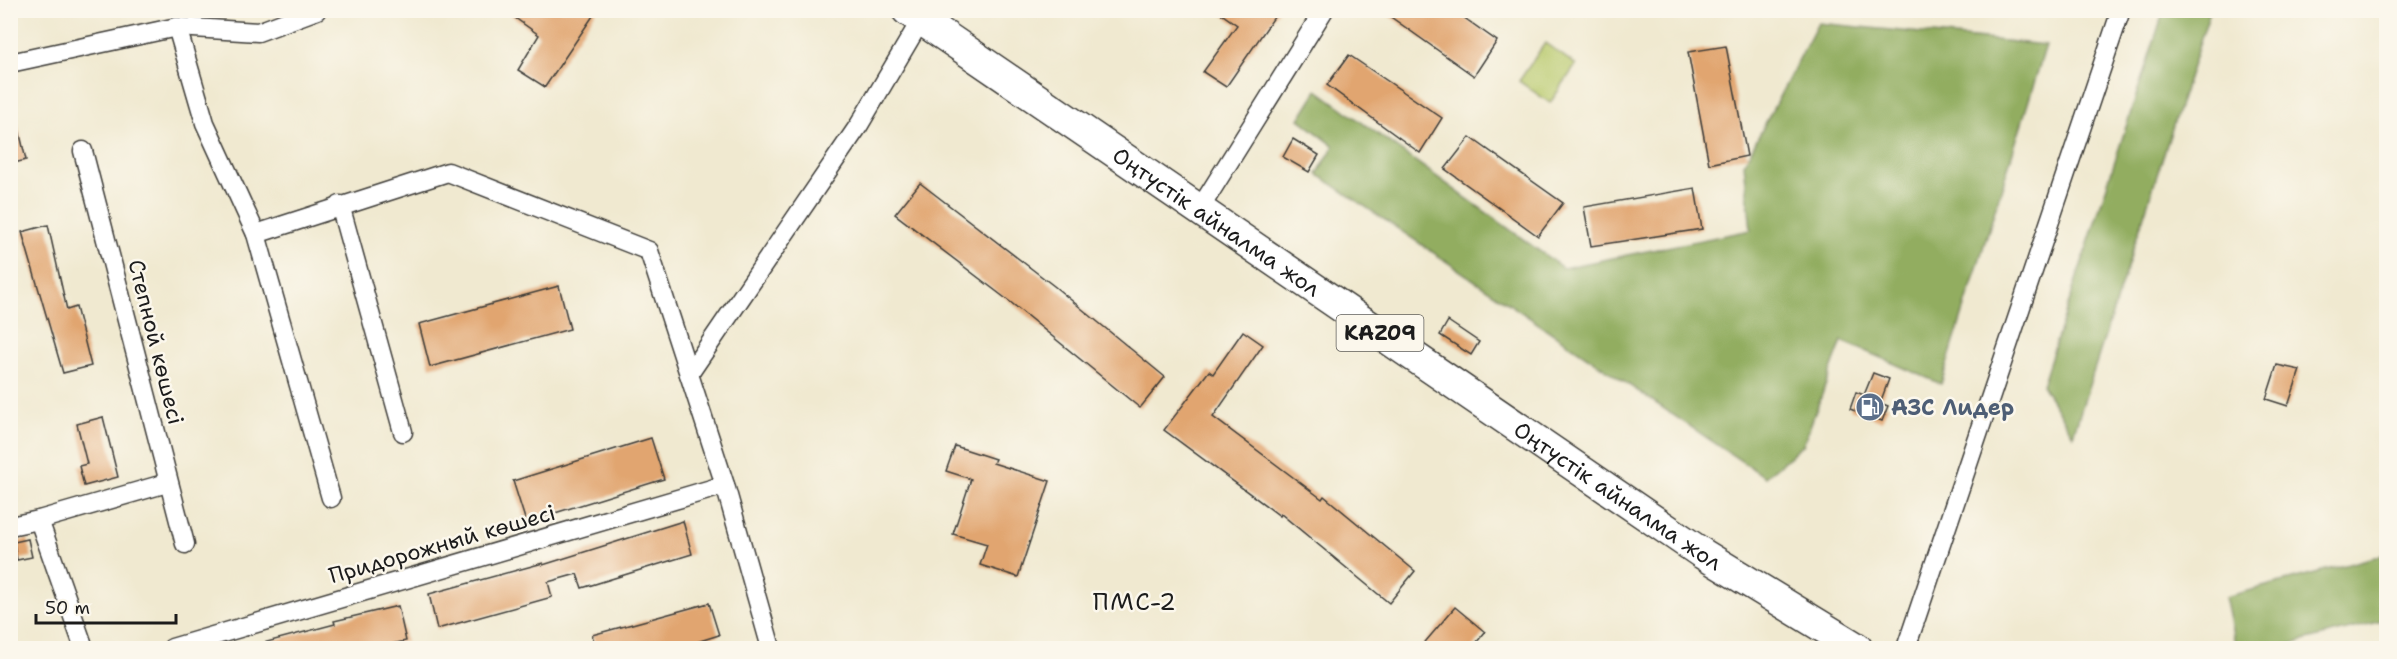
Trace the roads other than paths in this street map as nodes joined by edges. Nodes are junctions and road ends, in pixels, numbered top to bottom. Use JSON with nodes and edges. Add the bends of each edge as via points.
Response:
{"nodes":[{"id":1,"x":317,"y":10,"type":"edge"},
{"id":2,"x":1324,"y":10,"type":"edge"},
{"id":3,"x":2121,"y":10,"type":"edge"},
{"id":4,"x":914,"y":15,"type":"edge"},
{"id":5,"x":177,"y":27,"type":"junction"},
{"id":6,"x":10,"y":63,"type":"edge"},
{"id":7,"x":83,"y":151,"type":"dead end"},
{"id":8,"x":340,"y":205,"type":"junction"},
{"id":9,"x":1199,"y":210,"type":"junction"},
{"id":10,"x":256,"y":234,"type":"junction"},
{"id":11,"x":689,"y":374,"type":"junction"},
{"id":12,"x":404,"y":432,"type":"dead end"},
{"id":13,"x":167,"y":483,"type":"junction"},
{"id":14,"x":725,"y":485,"type":"junction"},
{"id":15,"x":331,"y":498,"type":"dead end"},
{"id":16,"x":39,"y":520,"type":"junction"},
{"id":17,"x":10,"y":526,"type":"edge"},
{"id":18,"x":185,"y":544,"type":"dead end"},
{"id":19,"x":84,"y":648,"type":"edge"},
{"id":20,"x":172,"y":648,"type":"edge"},
{"id":21,"x":771,"y":648,"type":"edge"},
{"id":22,"x":1857,"y":648,"type":"edge"},
{"id":23,"x":1906,"y":648,"type":"edge"}],
"edges":[{"from":1,"to":5,"type":"street","via":[[258,32]]},
{"from":2,"to":9,"type":"street"},
{"from":3,"to":23,"type":"street"},
{"from":4,"to":9,"type":"highway","name":"Оңтүстік айналма жол","number":"KAZ09"},
{"from":4,"to":11,"type":"street","via":[[859,125]]},
{"from":5,"to":6,"type":"street"},
{"from":5,"to":10,"type":"street","via":[[205,123]]},
{"from":7,"to":13,"type":"street","name":"Степной көшесі"},
{"from":8,"to":10,"type":"street"},
{"from":8,"to":11,"type":"street","via":[[448,172],[649,251]]},
{"from":8,"to":12,"type":"street"},
{"from":9,"to":22,"type":"highway","name":"Оңтүстік айналма жол","number":"KAZ09","via":[[1702,554]]},
{"from":10,"to":15,"type":"street"},
{"from":11,"to":14,"type":"street"},
{"from":13,"to":16,"type":"street"},
{"from":13,"to":18,"type":"street","name":"Степной көшесі"},
{"from":14,"to":20,"type":"street","name":"Придорожный көшесі"},
{"from":14,"to":21,"type":"street"},
{"from":16,"to":17,"type":"street"},
{"from":16,"to":19,"type":"street"}]}
